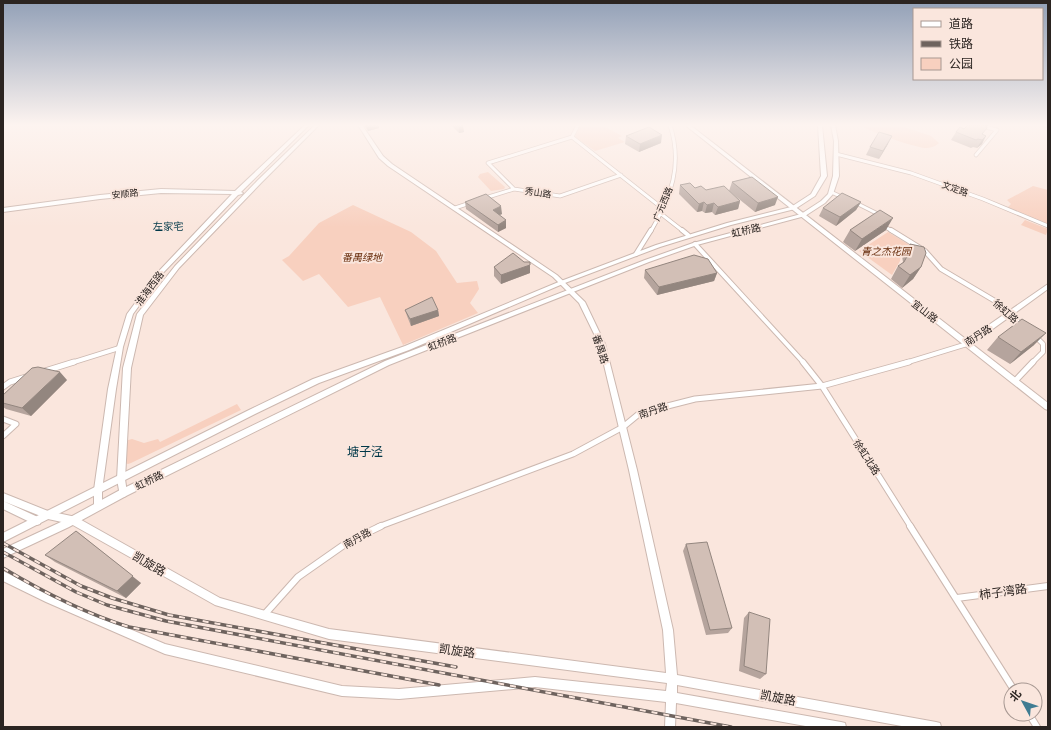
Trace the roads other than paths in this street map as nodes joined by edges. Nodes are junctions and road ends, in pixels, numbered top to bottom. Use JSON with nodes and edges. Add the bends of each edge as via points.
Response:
{"nodes":[{"id":1,"x":271,"y":159,"type":"edge"},
{"id":2,"x":283,"y":159,"type":"edge"},
{"id":3,"x":383,"y":159,"type":"edge"},
{"id":4,"x":501,"y":159,"type":"edge"},
{"id":5,"x":600,"y":159,"type":"edge"},
{"id":6,"x":676,"y":159,"type":"edge"},
{"id":7,"x":731,"y":159,"type":"edge"},
{"id":8,"x":823,"y":159,"type":"edge"},
{"id":9,"x":836,"y":159,"type":"edge"},
{"id":10,"x":856,"y":159,"type":"edge"},
{"id":11,"x":621,"y":175,"type":"junction"},
{"id":12,"x":514,"y":189,"type":"junction"},
{"id":13,"x":237,"y":192,"type":"junction"},
{"id":14,"x":831,"y":192,"type":"junction"},
{"id":15,"x":248,"y":194,"type":"junction"},
{"id":16,"x":455,"y":208,"type":"junction"},
{"id":17,"x":662,"y":208,"type":"junction"},
{"id":18,"x":793,"y":208,"type":"junction"},
{"id":19,"x":3,"y":210,"type":"edge"},
{"id":20,"x":660,"y":213,"type":"junction"},
{"id":21,"x":803,"y":215,"type":"junction"},
{"id":22,"x":872,"y":218,"type":"edge"},
{"id":23,"x":879,"y":222,"type":"edge"},
{"id":24,"x":1048,"y":226,"type":"edge"},
{"id":25,"x":688,"y":235,"type":"junction"},
{"id":26,"x":695,"y":244,"type":"junction"},
{"id":27,"x":636,"y":254,"type":"junction"},
{"id":28,"x":563,"y":282,"type":"junction"},
{"id":29,"x":1048,"y":286,"type":"edge"},
{"id":30,"x":572,"y":291,"type":"junction"},
{"id":31,"x":1008,"y":314,"type":"junction"},
{"id":32,"x":1025,"y":328,"type":"edge"},
{"id":33,"x":1031,"y":332,"type":"edge"},
{"id":34,"x":967,"y":344,"type":"junction"},
{"id":35,"x":120,"y":348,"type":"junction"},
{"id":36,"x":39,"y":373,"type":"edge"},
{"id":37,"x":32,"y":375,"type":"edge"},
{"id":38,"x":1015,"y":381,"type":"junction"},
{"id":39,"x":822,"y":386,"type":"junction"},
{"id":40,"x":3,"y":387,"type":"edge"},
{"id":41,"x":1048,"y":407,"type":"edge"},
{"id":42,"x":3,"y":419,"type":"edge"},
{"id":43,"x":623,"y":427,"type":"junction"},
{"id":44,"x":3,"y":436,"type":"edge"},
{"id":45,"x":121,"y":479,"type":"junction"},
{"id":46,"x":98,"y":490,"type":"junction"},
{"id":47,"x":123,"y":493,"type":"junction"},
{"id":48,"x":3,"y":498,"type":"edge"},
{"id":49,"x":3,"y":505,"type":"edge"},
{"id":50,"x":98,"y":506,"type":"junction"},
{"id":51,"x":48,"y":515,"type":"junction"},
{"id":52,"x":73,"y":520,"type":"junction"},
{"id":53,"x":37,"y":521,"type":"junction"},
{"id":54,"x":3,"y":538,"type":"edge"},
{"id":55,"x":3,"y":554,"type":"edge"},
{"id":56,"x":3,"y":576,"type":"edge"},
{"id":57,"x":1048,"y":586,"type":"edge"},
{"id":58,"x":958,"y":598,"type":"junction"},
{"id":59,"x":264,"y":615,"type":"junction"},
{"id":60,"x":672,"y":679,"type":"junction"},
{"id":61,"x":1009,"y":682,"type":"edge"},
{"id":62,"x":672,"y":697,"type":"junction"},
{"id":63,"x":670,"y":727,"type":"edge"},
{"id":64,"x":840,"y":727,"type":"edge"},
{"id":65,"x":936,"y":727,"type":"edge"}],
"edges":[{"from":1,"to":13,"type":"main road","name":"淮海西路"},
{"from":2,"to":15,"type":"main road","name":"淮海西路"},
{"from":3,"to":16,"type":"main road","name":"番禺路"},
{"from":4,"to":12,"type":"street","via":[[488,163]]},
{"from":5,"to":11,"type":"street"},
{"from":6,"to":17,"type":"street","name":"广元西路","via":[[673,178]]},
{"from":7,"to":18,"type":"main road","name":"宜山路"},
{"from":8,"to":18,"type":"main road","name":"虹桥路","via":[[824,176],[812,195]]},
{"from":9,"to":14,"type":"main road","via":[[836,176]]},
{"from":10,"to":24,"type":"street","name":"文定路","via":[[911,173]]},
{"from":11,"to":12,"type":"street","name":"秀山路","via":[[560,196]]},
{"from":11,"to":17,"type":"street"},
{"from":12,"to":16,"type":"street","name":"秀山路"},
{"from":13,"to":15,"type":"main road","name":"安顺路"},
{"from":13,"to":19,"type":"main road","name":"安顺路","via":[[161,191]]},
{"from":13,"to":35,"type":"main road","name":"淮海西路","via":[[154,280],[130,314]]},
{"from":14,"to":21,"type":"main road","name":"虹桥路","via":[[823,202]]},
{"from":14,"to":22,"type":"street","via":[[879,214]]},
{"from":15,"to":45,"type":"main road","name":"淮海西路","via":[[177,267],[140,314],[126,368]]},
{"from":16,"to":28,"type":"main road","name":"番禺路"},
{"from":17,"to":20,"type":"street","name":"广元西路"},
{"from":18,"to":21,"type":"main road","name":"宜山路"},
{"from":18,"to":25,"type":"main road","name":"虹桥路"},
{"from":20,"to":25,"type":"street"},
{"from":20,"to":27,"type":"street","name":"广元西路"},
{"from":21,"to":26,"type":"main road","name":"虹桥路"},
{"from":21,"to":34,"type":"main road","name":"宜山路"},
{"from":23,"to":31,"type":"street","name":"徐虹路","via":[[925,251],[945,272],[990,297]]},
{"from":25,"to":27,"type":"main road","name":"虹桥路"},
{"from":26,"to":30,"type":"main road","name":"虹桥路"},
{"from":26,"to":39,"type":"street","name":"徐虹北路"},
{"from":27,"to":28,"type":"main road","name":"虹桥路"},
{"from":28,"to":30,"type":"main road","name":"番禺路"},
{"from":28,"to":45,"type":"main road","name":"虹桥路","via":[[407,348],[316,381]]},
{"from":29,"to":31,"type":"main road","name":"南丹路"},
{"from":30,"to":43,"type":"main road","name":"番禺路","via":[[582,302],[602,344]]},
{"from":30,"to":47,"type":"main road","name":"虹桥路","via":[[365,373]]},
{"from":31,"to":32,"type":"street","name":"徐虹路"},
{"from":31,"to":34,"type":"main road","name":"南丹路"},
{"from":33,"to":38,"type":"street","via":[[1043,344],[1043,352]]},
{"from":34,"to":38,"type":"main road","name":"宜山路"},
{"from":34,"to":39,"type":"street","name":"南丹路"},
{"from":35,"to":36,"type":"street"},
{"from":35,"to":46,"type":"main road","name":"淮海西路"},
{"from":37,"to":40,"type":"street"},
{"from":38,"to":41,"type":"main road","name":"宜山路"},
{"from":39,"to":43,"type":"street","name":"南丹路","via":[[685,401],[640,413]]},
{"from":39,"to":58,"type":"street","name":"徐虹北路"},
{"from":42,"to":44,"type":"street","via":[[16,424]]},
{"from":43,"to":59,"type":"street","name":"南丹路","via":[[572,454],[375,528],[348,542],[298,578]]},
{"from":43,"to":60,"type":"main road","name":"番禺路","via":[[668,630]]},
{"from":45,"to":46,"type":"main road","name":"虹桥路"},
{"from":45,"to":47,"type":"main road","name":"淮海西路"},
{"from":46,"to":50,"type":"main road","name":"淮海西路"},
{"from":46,"to":51,"type":"main road","name":"虹桥路"},
{"from":47,"to":50,"type":"main road","name":"虹桥路"},
{"from":48,"to":51,"type":"main road","name":"凯旋路"},
{"from":49,"to":53,"type":"main road"},
{"from":50,"to":52,"type":"main road","name":"虹桥路"},
{"from":51,"to":52,"type":"main road","name":"凯旋路"},
{"from":51,"to":53,"type":"main road","name":"虹桥路"},
{"from":52,"to":55,"type":"main road","name":"虹桥路"},
{"from":52,"to":59,"type":"main road","name":"凯旋路","via":[[218,602]]},
{"from":53,"to":54,"type":"main road","name":"虹桥路"},
{"from":56,"to":62,"type":"main road","name":"凯旋路","via":[[48,599],[165,649],[342,691],[399,694],[534,682]]},
{"from":57,"to":58,"type":"street","name":"柿子湾路"},
{"from":58,"to":61,"type":"street","name":"徐虹北路"},
{"from":59,"to":60,"type":"main road","name":"凯旋路","via":[[329,634]]},
{"from":60,"to":62,"type":"main road","name":"番禺路"},
{"from":60,"to":65,"type":"main road","name":"凯旋路"},
{"from":62,"to":63,"type":"main road","name":"番禺路"},
{"from":62,"to":64,"type":"main road","name":"凯旋路"}]}
